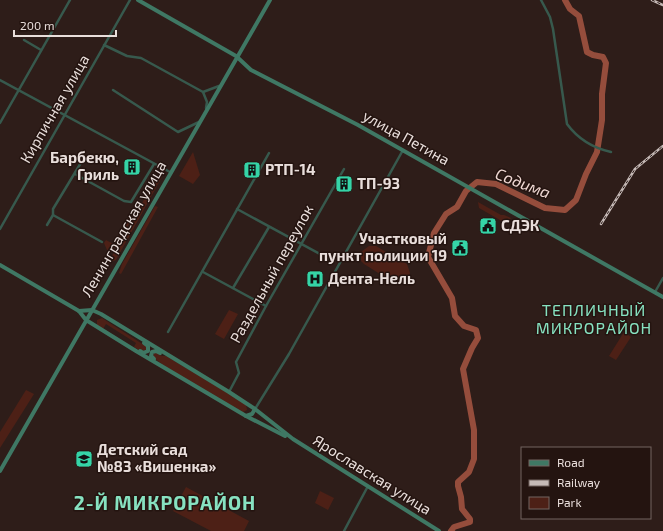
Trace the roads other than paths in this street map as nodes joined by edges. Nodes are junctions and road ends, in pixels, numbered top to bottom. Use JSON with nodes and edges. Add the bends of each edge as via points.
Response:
{"nodes":[{"id":1,"x":70,"y":0,"type":"edge"},
{"id":2,"x":130,"y":0,"type":"edge"},
{"id":3,"x":138,"y":0,"type":"edge"},
{"id":4,"x":270,"y":0,"type":"edge"},
{"id":5,"x":541,"y":0,"type":"edge"},
{"id":6,"x":24,"y":40,"type":"dead end"},
{"id":7,"x":104,"y":45,"type":"junction"},
{"id":8,"x":41,"y":50,"type":"junction"},
{"id":9,"x":236,"y":56,"type":"junction"},
{"id":10,"x":0,"y":80,"type":"edge"},
{"id":11,"x":219,"y":86,"type":"junction"},
{"id":12,"x":19,"y":90,"type":"junction"},
{"id":13,"x":113,"y":90,"type":"dead end"},
{"id":14,"x":203,"y":92,"type":"junction"},
{"id":15,"x":206,"y":108,"type":"junction"},
{"id":16,"x":64,"y":115,"type":"junction"},
{"id":17,"x":198,"y":122,"type":"junction"},
{"id":18,"x":0,"y":123,"type":"edge"},
{"id":19,"x":403,"y":150,"type":"junction"},
{"id":20,"x":611,"y":152,"type":"dead end"},
{"id":21,"x":269,"y":153,"type":"dead end"},
{"id":22,"x":82,"y":161,"type":"dead end"},
{"id":23,"x":154,"y":164,"type":"junction"},
{"id":24,"x":344,"y":168,"type":"dead end"},
{"id":25,"x":170,"y":172,"type":"junction"},
{"id":26,"x":75,"y":174,"type":"junction"},
{"id":27,"x":237,"y":209,"type":"junction"},
{"id":28,"x":53,"y":215,"type":"junction"},
{"id":29,"x":47,"y":225,"type":"dead end"},
{"id":30,"x":269,"y":227,"type":"junction"},
{"id":31,"x":0,"y":229,"type":"edge"},
{"id":32,"x":102,"y":242,"type":"dead end"},
{"id":33,"x":302,"y":244,"type":"junction"},
{"id":34,"x":332,"y":260,"type":"dead end"},
{"id":35,"x":0,"y":265,"type":"edge"},
{"id":36,"x":203,"y":272,"type":"junction"},
{"id":37,"x":663,"y":278,"type":"edge"},
{"id":38,"x":233,"y":288,"type":"junction"},
{"id":39,"x":655,"y":292,"type":"junction"},
{"id":40,"x":663,"y":297,"type":"edge"},
{"id":41,"x":266,"y":306,"type":"junction"},
{"id":42,"x":92,"y":310,"type":"junction"},
{"id":43,"x":79,"y":311,"type":"junction"},
{"id":44,"x":86,"y":320,"type":"junction"},
{"id":45,"x":168,"y":332,"type":"dead end"},
{"id":46,"x":140,"y":338,"type":"junction"},
{"id":47,"x":136,"y":351,"type":"junction"},
{"id":48,"x":166,"y":354,"type":"junction"},
{"id":49,"x":161,"y":365,"type":"junction"},
{"id":50,"x":229,"y":392,"type":"junction"},
{"id":51,"x":255,"y":409,"type":"junction"},
{"id":52,"x":246,"y":416,"type":"junction"},
{"id":53,"x":293,"y":440,"type":"junction"},
{"id":54,"x":0,"y":471,"type":"edge"},
{"id":55,"x":368,"y":486,"type":"junction"},
{"id":56,"x":438,"y":530,"type":"edge"},
{"id":57,"x":344,"y":531,"type":"edge"}],
"edges":[{"from":1,"to":8,"type":"street"},
{"from":2,"to":7,"type":"street","name":"Кирпичная улица"},
{"from":3,"to":9,"type":"street","name":"улица Петина"},
{"from":4,"to":9,"type":"street","name":"Ленинградская улица"},
{"from":5,"to":20,"type":"street","via":[[553,29],[567,124],[578,138]]},
{"from":6,"to":8,"type":"street"},
{"from":7,"to":14,"type":"street","via":[[127,56],[141,58]]},
{"from":7,"to":16,"type":"street","name":"Кирпичная улица"},
{"from":8,"to":12,"type":"street"},
{"from":9,"to":11,"type":"street","name":"Ленинградская улица"},
{"from":9,"to":19,"type":"street","name":"улица Петина","via":[[251,70]]},
{"from":10,"to":12,"type":"street"},
{"from":11,"to":14,"type":"street"},
{"from":11,"to":15,"type":"street","name":"Ленинградская улица"},
{"from":12,"to":16,"type":"street"},
{"from":12,"to":18,"type":"street"},
{"from":13,"to":17,"type":"street","via":[[178,132]]},
{"from":14,"to":15,"type":"street","via":[[207,102]]},
{"from":15,"to":17,"type":"street","name":"Ленинградская улица"},
{"from":16,"to":23,"type":"street"},
{"from":16,"to":31,"type":"street","name":"Кирпичная улица"},
{"from":17,"to":25,"type":"street","name":"Ленинградская улица"},
{"from":19,"to":39,"type":"street","name":"улица Петина"},
{"from":19,"to":51,"type":"street","via":[[289,354]]},
{"from":21,"to":27,"type":"street"},
{"from":22,"to":26,"type":"street"},
{"from":23,"to":25,"type":"street"},
{"from":23,"to":26,"type":"street","via":[[131,202],[124,201]]},
{"from":24,"to":33,"type":"street","name":"Раздельный переулок"},
{"from":25,"to":42,"type":"street","name":"Ленинградская улица"},
{"from":26,"to":28,"type":"street","via":[[52,211]]},
{"from":27,"to":30,"type":"street"},
{"from":27,"to":36,"type":"street"},
{"from":28,"to":29,"type":"street"},
{"from":28,"to":32,"type":"street"},
{"from":30,"to":33,"type":"street"},
{"from":30,"to":38,"type":"street"},
{"from":33,"to":34,"type":"street"},
{"from":33,"to":41,"type":"street","name":"Раздельный переулок"},
{"from":35,"to":43,"type":"street"},
{"from":36,"to":38,"type":"street"},
{"from":36,"to":45,"type":"street"},
{"from":37,"to":39,"type":"street"},
{"from":38,"to":41,"type":"street"},
{"from":39,"to":40,"type":"street","name":"улица Петина"},
{"from":41,"to":50,"type":"street","name":"Раздельный переулок","via":[[236,362],[239,373]]},
{"from":42,"to":43,"type":"street"},
{"from":42,"to":44,"type":"street","name":"Ленинградская улица"},
{"from":42,"to":46,"type":"street","name":"Ярославская улица"},
{"from":43,"to":44,"type":"street"},
{"from":44,"to":47,"type":"street","name":"Ярославская улица"},
{"from":44,"to":54,"type":"street","name":"Ленинградская улица"},
{"from":46,"to":47,"type":"street","via":[[148,346],[148,350],[144,353]]},
{"from":46,"to":48,"type":"street","name":"Ярославская улица"},
{"from":47,"to":49,"type":"street","name":"Ярославская улица"},
{"from":48,"to":49,"type":"street","via":[[156,351],[151,354]]},
{"from":48,"to":50,"type":"street","name":"Ярославская улица"},
{"from":49,"to":52,"type":"street","name":"Ярославская улица"},
{"from":50,"to":51,"type":"street","name":"Ярославская улица"},
{"from":51,"to":52,"type":"street","via":[[252,414]]},
{"from":51,"to":53,"type":"street","name":"Ярославская улица"},
{"from":52,"to":53,"type":"street","name":"Ярославская улица"},
{"from":53,"to":55,"type":"street","name":"Ярославская улица"},
{"from":55,"to":56,"type":"street","name":"Ярославская улица"},
{"from":55,"to":57,"type":"street"}]}
